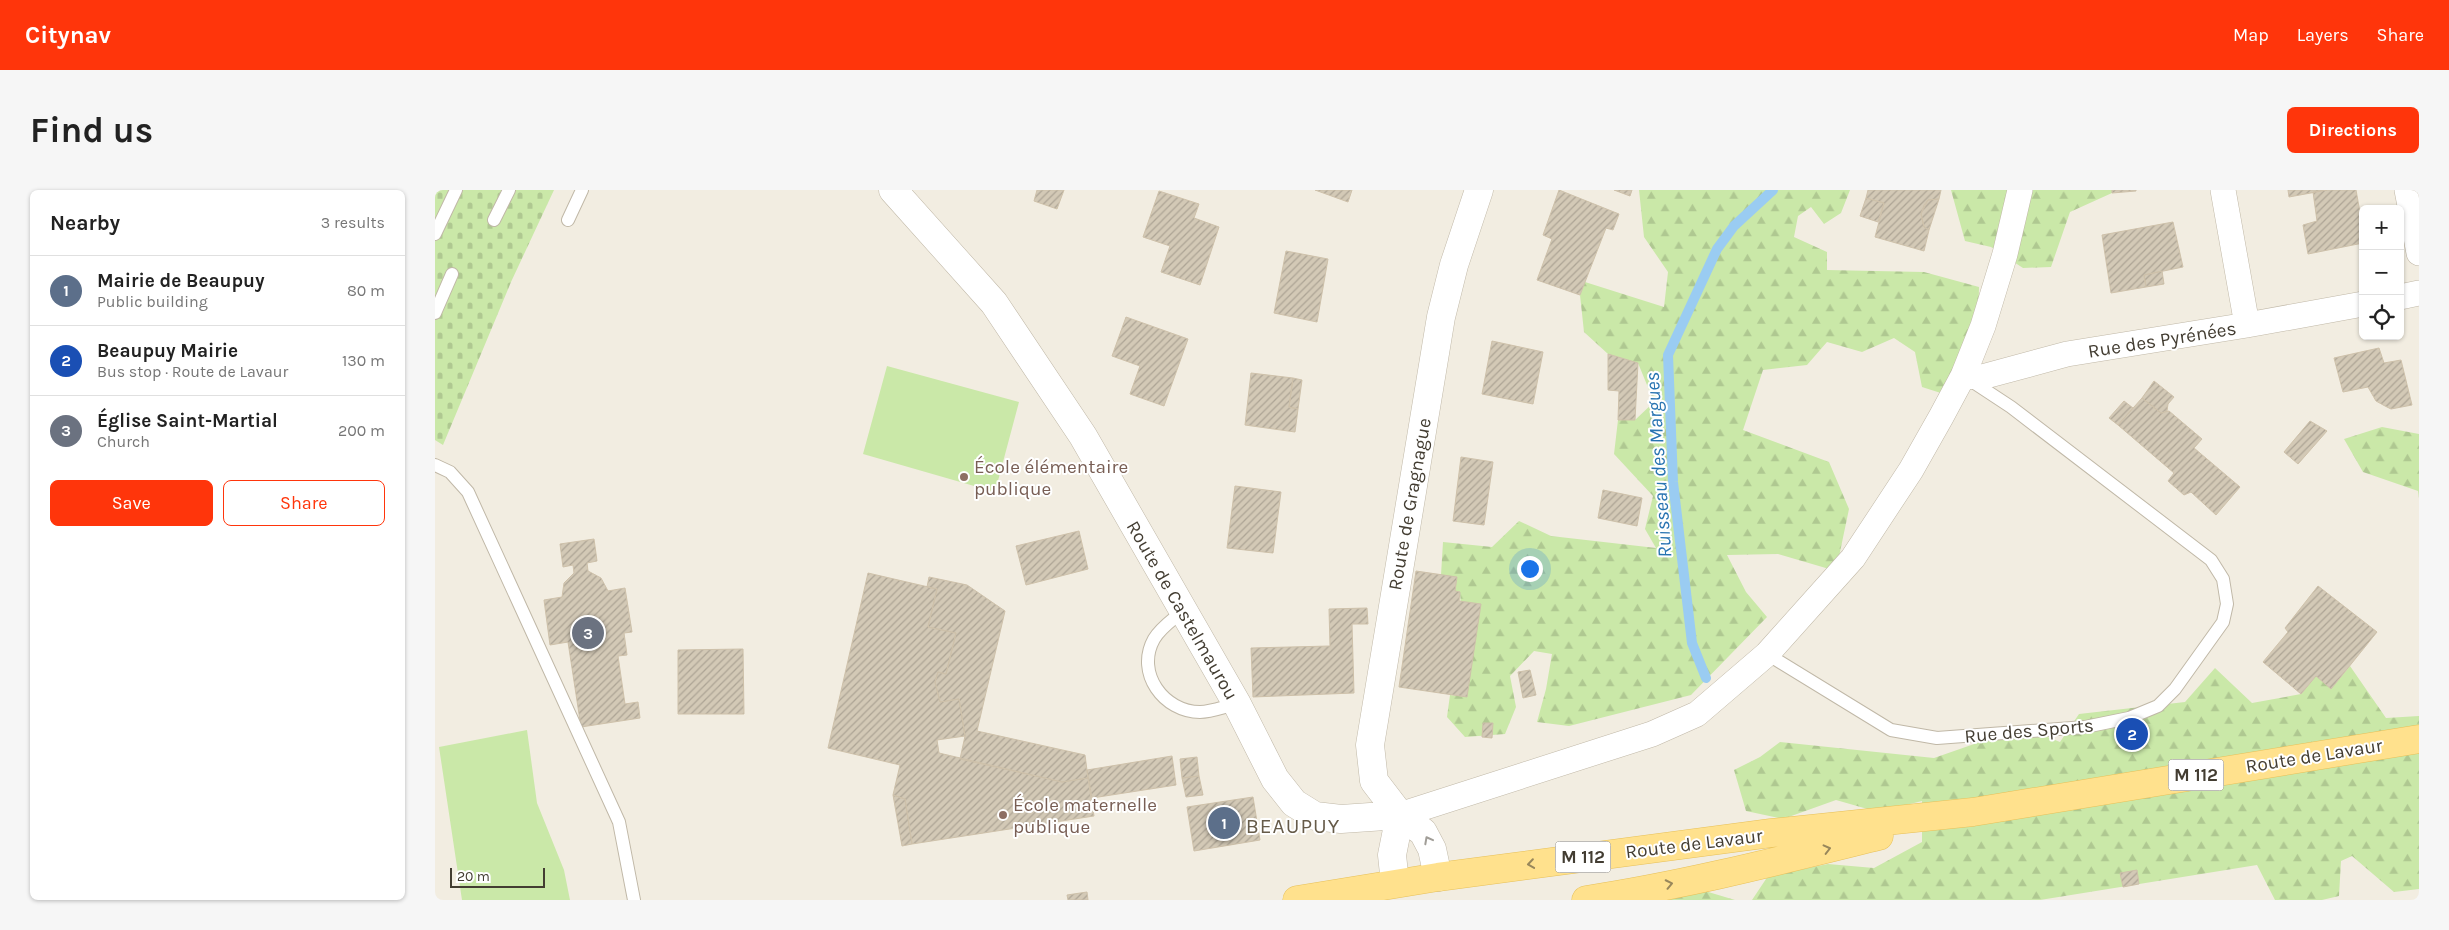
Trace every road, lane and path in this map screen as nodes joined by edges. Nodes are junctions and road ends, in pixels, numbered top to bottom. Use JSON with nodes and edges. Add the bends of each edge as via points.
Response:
{"nodes":[{"id":1,"x":456,"y":190,"type":"edge"},
{"id":2,"x":509,"y":190,"type":"edge"},
{"id":3,"x":582,"y":190,"type":"edge"},
{"id":4,"x":893,"y":190,"type":"edge"},
{"id":5,"x":1479,"y":190,"type":"edge"},
{"id":6,"x":2020,"y":190,"type":"edge"},
{"id":7,"x":2223,"y":190,"type":"edge"},
{"id":8,"x":2407,"y":190,"type":"edge"},
{"id":9,"x":494,"y":220,"type":"dead end"},
{"id":10,"x":568,"y":220,"type":"dead end"},
{"id":11,"x":435,"y":234,"type":"edge"},
{"id":12,"x":2419,"y":253,"type":"edge"},
{"id":13,"x":452,"y":274,"type":"dead end"},
{"id":14,"x":2419,"y":293,"type":"edge"},
{"id":15,"x":2404,"y":296,"type":"edge"},
{"id":16,"x":2359,"y":305,"type":"edge"},
{"id":17,"x":435,"y":313,"type":"edge"},
{"id":18,"x":2247,"y":325,"type":"junction"},
{"id":19,"x":1963,"y":376,"type":"junction"},
{"id":20,"x":435,"y":465,"type":"edge"},
{"id":21,"x":1184,"y":610,"type":"junction"},
{"id":22,"x":1767,"y":654,"type":"junction"},
{"id":23,"x":1237,"y":704,"type":"junction"},
{"id":24,"x":2419,"y":738,"type":"edge"},
{"id":25,"x":1973,"y":812,"type":"junction"},
{"id":26,"x":1400,"y":815,"type":"junction"},
{"id":27,"x":1439,"y":889,"type":"edge"},
{"id":28,"x":1396,"y":892,"type":"edge"},
{"id":29,"x":634,"y":900,"type":"edge"},
{"id":30,"x":1297,"y":900,"type":"edge"},
{"id":31,"x":1586,"y":900,"type":"edge"}],
"edges":[{"from":1,"to":11,"type":"lane"},
{"from":2,"to":9,"type":"lane"},
{"from":3,"to":10,"type":"lane"},
{"from":4,"to":21,"type":"street","name":"Route de Castelmaurou","via":[[994,303],[1083,436]]},
{"from":5,"to":26,"type":"street","name":"Route de Gragnague","via":[[1441,317],[1370,745],[1374,781]]},
{"from":6,"to":19,"type":"street","via":[[1983,326]]},
{"from":7,"to":18,"type":"street"},
{"from":8,"to":12,"type":"street"},
{"from":13,"to":17,"type":"lane"},
{"from":14,"to":15,"type":"street"},
{"from":16,"to":18,"type":"street","name":"Rue des Pyrénées"},
{"from":18,"to":19,"type":"street","name":"Rue des Pyrénées","via":[[2067,354],[1982,377]]},
{"from":19,"to":22,"type":"street","via":[[1911,470],[1853,558]]},
{"from":19,"to":22,"type":"lane","name":"Rue des Sports","via":[[2011,407],[2211,560],[2223,579],[2227,604],[2223,622],[2175,689],[2158,706],[2129,718],[2085,727],[1937,738],[1891,730]]},
{"from":20,"to":29,"type":"lane","via":[[449,472],[468,492],[619,822]]},
{"from":21,"to":23,"type":"street","name":"Route de Castelmaurou"},
{"from":21,"to":23,"type":"lane","via":[[1153,641],[1148,665],[1157,690],[1169,702],[1185,710],[1201,712]]},
{"from":22,"to":26,"type":"street","via":[[1697,714],[1652,734]]},
{"from":23,"to":26,"type":"street","name":"Route de Castelmaurou","via":[[1275,780],[1294,803],[1315,816],[1341,819]]},
{"from":24,"to":25,"type":"main road","name":"Route de Lavaur","number":"M 112"},
{"from":25,"to":27,"type":"main road","name":"Route de Lavaur","number":"M 112","one_way":true,"via":[[1771,832]]},
{"from":31,"to":25,"type":"main road","name":"Route de Lavaur","number":"M 112","one_way":true,"via":[[1779,861]]},
{"from":27,"to":26,"type":"street","name":"Route de Gragnague","one_way":true,"via":[[1432,849],[1423,832]]},
{"from":26,"to":28,"type":"street","via":[[1392,855]]},
{"from":27,"to":28,"type":"main road","name":"Route de Lavaur","number":"M 112"},
{"from":28,"to":30,"type":"main road","name":"Route de Lavaur","number":"M 112"}]}
